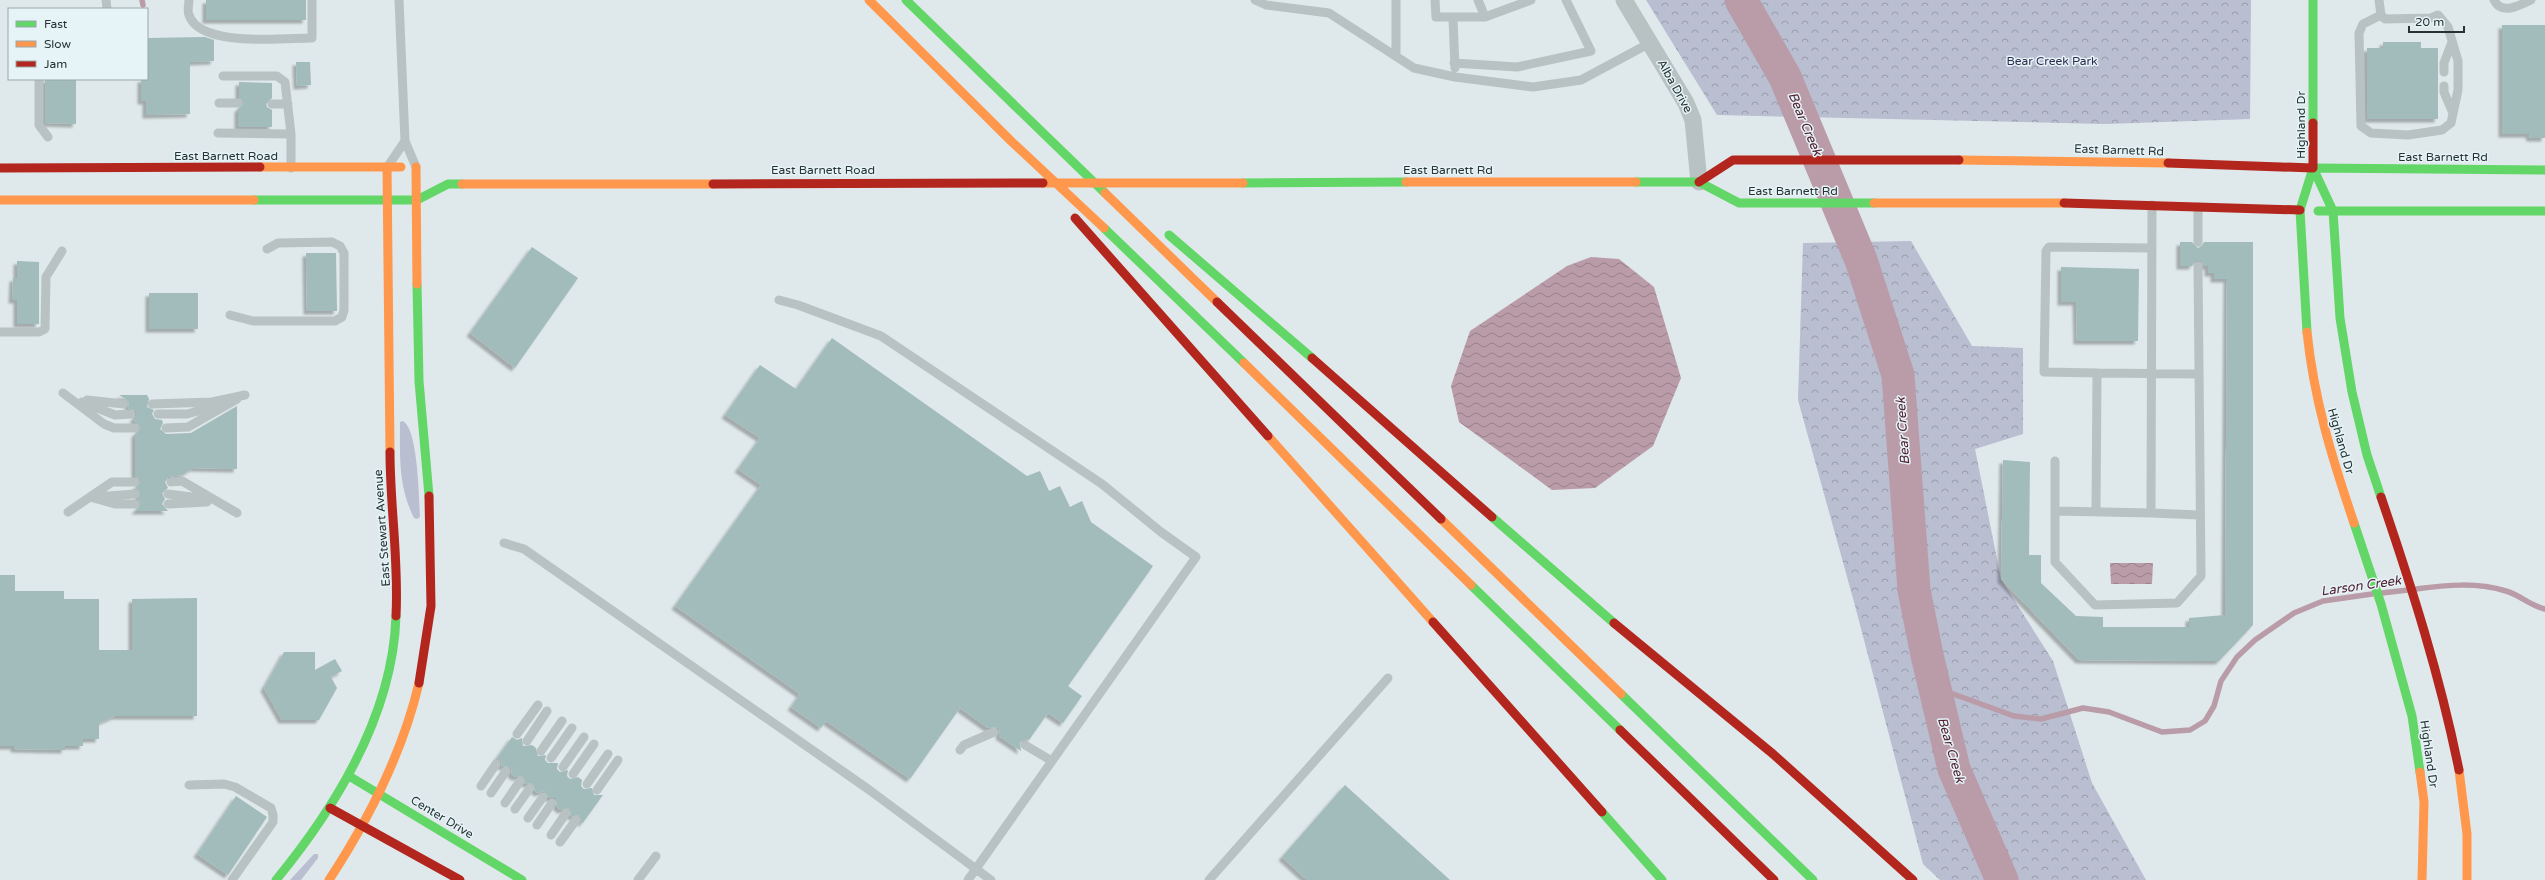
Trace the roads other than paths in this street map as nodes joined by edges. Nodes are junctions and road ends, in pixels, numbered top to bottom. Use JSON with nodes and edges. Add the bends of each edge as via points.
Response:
{"nodes":[{"id":1,"x":189,"y":0,"type":"edge"},
{"id":2,"x":312,"y":0,"type":"edge"},
{"id":3,"x":399,"y":0,"type":"edge"},
{"id":4,"x":869,"y":0,"type":"edge"},
{"id":5,"x":906,"y":0,"type":"edge"},
{"id":6,"x":1255,"y":0,"type":"edge"},
{"id":7,"x":1396,"y":0,"type":"edge"},
{"id":8,"x":1435,"y":0,"type":"edge"},
{"id":9,"x":1478,"y":0,"type":"edge"},
{"id":10,"x":1531,"y":0,"type":"edge"},
{"id":11,"x":1566,"y":0,"type":"edge"},
{"id":12,"x":1624,"y":0,"type":"edge"},
{"id":13,"x":2313,"y":0,"type":"edge"},
{"id":14,"x":2379,"y":0,"type":"edge"},
{"id":15,"x":2494,"y":0,"type":"edge"},
{"id":16,"x":2531,"y":0,"type":"edge"},
{"id":17,"x":2381,"y":15,"type":"junction"},
{"id":18,"x":1485,"y":17,"type":"junction"},
{"id":19,"x":1453,"y":18,"type":"junction"},
{"id":20,"x":2452,"y":42,"type":"junction"},
{"id":21,"x":1650,"y":43,"type":"junction"},
{"id":22,"x":1396,"y":55,"type":"junction"},
{"id":23,"x":1454,"y":63,"type":"junction"},
{"id":24,"x":2444,"y":72,"type":"dead end"},
{"id":25,"x":223,"y":76,"type":"dead end"},
{"id":26,"x":1455,"y":77,"type":"junction"},
{"id":27,"x":39,"y":80,"type":"edge"},
{"id":28,"x":2444,"y":86,"type":"dead end"},
{"id":29,"x":219,"y":103,"type":"dead end"},
{"id":30,"x":238,"y":103,"type":"dead end"},
{"id":31,"x":272,"y":104,"type":"dead end"},
{"id":32,"x":288,"y":104,"type":"junction"},
{"id":33,"x":2452,"y":111,"type":"junction"},
{"id":34,"x":218,"y":133,"type":"dead end"},
{"id":35,"x":292,"y":134,"type":"junction"},
{"id":36,"x":48,"y":137,"type":"dead end"},
{"id":37,"x":405,"y":141,"type":"junction"},
{"id":38,"x":1011,"y":141,"type":"junction"},
{"id":39,"x":1054,"y":141,"type":"junction"},
{"id":40,"x":387,"y":167,"type":"junction"},
{"id":41,"x":416,"y":167,"type":"junction"},
{"id":42,"x":0,"y":168,"type":"edge"},
{"id":43,"x":292,"y":168,"type":"junction"},
{"id":44,"x":2313,"y":168,"type":"junction"},
{"id":45,"x":2545,"y":170,"type":"edge"},
{"id":46,"x":1197,"y":181,"type":"joint"},
{"id":47,"x":1699,"y":182,"type":"junction"},
{"id":48,"x":448,"y":184,"type":"junction"},
{"id":49,"x":0,"y":200,"type":"edge"},
{"id":50,"x":387,"y":200,"type":"junction"},
{"id":51,"x":417,"y":200,"type":"junction"},
{"id":52,"x":1128,"y":201,"type":"dead end"},
{"id":53,"x":2152,"y":205,"type":"junction"},
{"id":54,"x":2198,"y":207,"type":"junction"},
{"id":55,"x":2300,"y":210,"type":"junction"},
{"id":56,"x":2333,"y":211,"type":"junction"},
{"id":57,"x":2545,"y":211,"type":"edge"},
{"id":58,"x":1158,"y":227,"type":"dead end"},
{"id":59,"x":2198,"y":242,"type":"dead end"},
{"id":60,"x":2152,"y":248,"type":"junction"},
{"id":61,"x":267,"y":249,"type":"dead end"},
{"id":62,"x":62,"y":251,"type":"dead end"},
{"id":63,"x":2198,"y":266,"type":"dead end"},
{"id":64,"x":779,"y":300,"type":"dead end"},
{"id":65,"x":230,"y":315,"type":"dead end"},
{"id":66,"x":0,"y":332,"type":"edge"},
{"id":67,"x":2097,"y":373,"type":"junction"},
{"id":68,"x":2151,"y":374,"type":"junction"},
{"id":69,"x":2199,"y":374,"type":"junction"},
{"id":70,"x":62,"y":393,"type":"junction"},
{"id":71,"x":245,"y":395,"type":"junction"},
{"id":72,"x":124,"y":404,"type":"dead end"},
{"id":73,"x":152,"y":404,"type":"dead end"},
{"id":74,"x":131,"y":414,"type":"dead end"},
{"id":75,"x":158,"y":414,"type":"dead end"},
{"id":76,"x":135,"y":428,"type":"dead end"},
{"id":77,"x":166,"y":428,"type":"dead end"},
{"id":78,"x":2055,"y":461,"type":"dead end"},
{"id":79,"x":135,"y":482,"type":"dead end"},
{"id":80,"x":171,"y":482,"type":"dead end"},
{"id":81,"x":135,"y":494,"type":"dead end"},
{"id":82,"x":168,"y":494,"type":"dead end"},
{"id":83,"x":90,"y":497,"type":"junction"},
{"id":84,"x":218,"y":500,"type":"junction"},
{"id":85,"x":135,"y":504,"type":"dead end"},
{"id":86,"x":168,"y":504,"type":"dead end"},
{"id":87,"x":2055,"y":511,"type":"junction"},
{"id":88,"x":68,"y":512,"type":"dead end"},
{"id":89,"x":2096,"y":512,"type":"junction"},
{"id":90,"x":237,"y":513,"type":"dead end"},
{"id":91,"x":2151,"y":513,"type":"junction"},
{"id":92,"x":2200,"y":514,"type":"junction"},
{"id":93,"x":504,"y":544,"type":"dead end"},
{"id":94,"x":1388,"y":678,"type":"dead end"},
{"id":95,"x":538,"y":705,"type":"dead end"},
{"id":96,"x":547,"y":711,"type":"dead end"},
{"id":97,"x":562,"y":721,"type":"dead end"},
{"id":98,"x":572,"y":728,"type":"dead end"},
{"id":99,"x":994,"y":732,"type":"dead end"},
{"id":100,"x":517,"y":734,"type":"dead end"},
{"id":101,"x":584,"y":737,"type":"dead end"},
{"id":102,"x":527,"y":741,"type":"dead end"},
{"id":103,"x":594,"y":744,"type":"dead end"},
{"id":104,"x":1025,"y":745,"type":"dead end"},
{"id":105,"x":960,"y":750,"type":"dead end"},
{"id":106,"x":541,"y":751,"type":"dead end"},
{"id":107,"x":608,"y":754,"type":"dead end"},
{"id":108,"x":551,"y":758,"type":"dead end"},
{"id":109,"x":618,"y":760,"type":"dead end"},
{"id":110,"x":1052,"y":762,"type":"junction"},
{"id":111,"x":496,"y":764,"type":"dead end"},
{"id":112,"x":563,"y":767,"type":"dead end"},
{"id":113,"x":506,"y":771,"type":"dead end"},
{"id":114,"x":573,"y":774,"type":"dead end"},
{"id":115,"x":349,"y":776,"type":"junction"},
{"id":116,"x":520,"y":781,"type":"dead end"},
{"id":117,"x":587,"y":784,"type":"dead end"},
{"id":118,"x":189,"y":785,"type":"dead end"},
{"id":119,"x":481,"y":786,"type":"dead end"},
{"id":120,"x":530,"y":788,"type":"dead end"},
{"id":121,"x":597,"y":790,"type":"dead end"},
{"id":122,"x":490,"y":793,"type":"dead end"},
{"id":123,"x":381,"y":794,"type":"junction"},
{"id":124,"x":543,"y":797,"type":"dead end"},
{"id":125,"x":505,"y":803,"type":"dead end"},
{"id":126,"x":552,"y":803,"type":"dead end"},
{"id":127,"x":330,"y":808,"type":"junction"},
{"id":128,"x":515,"y":810,"type":"dead end"},
{"id":129,"x":566,"y":813,"type":"dead end"},
{"id":130,"x":528,"y":818,"type":"dead end"},
{"id":131,"x":576,"y":820,"type":"dead end"},
{"id":132,"x":537,"y":825,"type":"dead end"},
{"id":133,"x":364,"y":826,"type":"junction"},
{"id":134,"x":551,"y":835,"type":"dead end"},
{"id":135,"x":560,"y":842,"type":"dead end"},
{"id":136,"x":656,"y":856,"type":"dead end"},
{"id":137,"x":976,"y":870,"type":"junction"},
{"id":138,"x":232,"y":880,"type":"edge"},
{"id":139,"x":276,"y":880,"type":"edge"},
{"id":140,"x":329,"y":880,"type":"edge"},
{"id":141,"x":460,"y":880,"type":"edge"},
{"id":142,"x":522,"y":880,"type":"edge"},
{"id":143,"x":638,"y":880,"type":"edge"},
{"id":144,"x":968,"y":880,"type":"edge"},
{"id":145,"x":991,"y":880,"type":"edge"},
{"id":146,"x":1209,"y":880,"type":"edge"},
{"id":147,"x":1662,"y":880,"type":"edge"},
{"id":148,"x":1774,"y":880,"type":"edge"},
{"id":149,"x":1813,"y":880,"type":"edge"},
{"id":150,"x":1913,"y":880,"type":"edge"},
{"id":151,"x":2422,"y":880,"type":"edge"},
{"id":152,"x":2467,"y":880,"type":"edge"}],
"edges":[{"from":1,"to":2,"type":"lane","via":[[189,15],[201,30],[223,38],[312,38]]},
{"from":3,"to":37,"type":"lane"},
{"from":4,"to":38,"type":"main road"},
{"from":5,"to":39,"type":"main road"},
{"from":6,"to":22,"type":"lane","via":[[1266,5],[1329,13]]},
{"from":7,"to":22,"type":"lane"},
{"from":8,"to":19,"type":"lane","via":[[1436,17]]},
{"from":9,"to":18,"type":"lane"},
{"from":10,"to":18,"type":"lane"},
{"from":11,"to":23,"type":"lane","via":[[1591,51],[1517,67]]},
{"from":12,"to":21,"type":"street","name":"Alba Drive"},
{"from":13,"to":44,"type":"main road","name":"Highland Dr"},
{"from":14,"to":17,"type":"lane"},
{"from":15,"to":16,"type":"lane","via":[[2505,9]]},
{"from":17,"to":20,"type":"lane","via":[[2385,19],[2431,18],[2438,15],[2448,27]]},
{"from":17,"to":33,"type":"lane","via":[[2363,24],[2359,33],[2360,126],[2371,133],[2408,135],[2442,130],[2451,123]]},
{"from":18,"to":19,"type":"lane"},
{"from":19,"to":23,"type":"lane"},
{"from":20,"to":24,"type":"lane","via":[[2444,63]]},
{"from":20,"to":33,"type":"lane","via":[[2458,68],[2458,90]]},
{"from":21,"to":26,"type":"lane","via":[[1581,80],[1533,86]]},
{"from":21,"to":47,"type":"street","name":"Alba Drive","via":[[1693,120]]},
{"from":22,"to":26,"type":"lane","via":[[1414,68]]},
{"from":23,"to":26,"type":"lane"},
{"from":25,"to":32,"type":"lane","via":[[277,76],[285,82]]},
{"from":27,"to":36,"type":"lane","via":[[39,125]]},
{"from":28,"to":33,"type":"lane"},
{"from":29,"to":30,"type":"lane"},
{"from":31,"to":32,"type":"lane"},
{"from":32,"to":35,"type":"lane"},
{"from":34,"to":35,"type":"lane"},
{"from":35,"to":43,"type":"lane"},
{"from":37,"to":40,"type":"lane"},
{"from":37,"to":41,"type":"lane"},
{"from":38,"to":147,"type":"main road","via":[[1064,205]]},
{"from":38,"to":148,"type":"main road","via":[[1150,272]]},
{"from":39,"to":52,"type":"main road"},
{"from":39,"to":149,"type":"main road"},
{"from":40,"to":41,"type":"main road","name":"East Barnett Road"},
{"from":40,"to":43,"type":"main road","name":"East Barnett Road"},
{"from":40,"to":50,"type":"main road","name":"East Stewart Avenue"},
{"from":41,"to":48,"type":"main road","name":"East Barnett Road"},
{"from":41,"to":51,"type":"main road"},
{"from":42,"to":43,"type":"main road","name":"East Barnett Road"},
{"from":44,"to":45,"type":"main road","name":"East Barnett Rd"},
{"from":44,"to":47,"type":"main road","name":"East Barnett Rd","via":[[2076,160],[1734,160]]},
{"from":44,"to":55,"type":"main road","name":"Highland Dr"},
{"from":44,"to":56,"type":"main road"},
{"from":46,"to":47,"type":"main road","name":"East Barnett Rd"},
{"from":46,"to":48,"type":"main road","name":"East Barnett Road"},
{"from":47,"to":53,"type":"main road","name":"East Barnett Rd","via":[[1739,203]]},
{"from":48,"to":51,"type":"main road","name":"East Barnett Road"},
{"from":49,"to":50,"type":"main road","name":"East Barnett Road"},
{"from":50,"to":51,"type":"main road","name":"East Barnett Road"},
{"from":50,"to":115,"type":"main road","name":"East Stewart Avenue","via":[[390,498],[396,546],[398,599],[391,651],[380,699],[364,745]]},
{"from":51,"to":123,"type":"main road","via":[[419,381],[430,506],[431,586],[428,636],[416,696],[400,747]]},
{"from":53,"to":54,"type":"main road","name":"East Barnett Rd"},
{"from":53,"to":60,"type":"lane"},
{"from":54,"to":55,"type":"main road","name":"East Barnett Rd"},
{"from":54,"to":59,"type":"lane"},
{"from":55,"to":56,"type":"main road"},
{"from":55,"to":151,"type":"main road","name":"Highland Dr","via":[[2304,310],[2312,378],[2332,458],[2401,670],[2420,760],[2424,802]]},
{"from":56,"to":57,"type":"main road"},
{"from":56,"to":152,"type":"main road","name":"Highland Dr","via":[[2340,318],[2352,392],[2367,455],[2434,660],[2446,708],[2463,793],[2467,834]]},
{"from":58,"to":150,"type":"main road","via":[[1214,272],[1590,602],[1773,754]]},
{"from":60,"to":67,"type":"lane","via":[[2049,247],[2046,251],[2044,372]]},
{"from":60,"to":68,"type":"lane"},
{"from":61,"to":65,"type":"lane","via":[[278,243],[332,242],[340,246],[344,253],[342,318],[335,322],[253,321]]},
{"from":62,"to":66,"type":"lane","via":[[46,277],[45,329],[39,332]]},
{"from":63,"to":69,"type":"lane"},
{"from":64,"to":110,"type":"lane","via":[[798,304],[881,336],[1102,484],[1196,557]]},
{"from":67,"to":68,"type":"lane"},
{"from":67,"to":89,"type":"lane"},
{"from":68,"to":69,"type":"lane"},
{"from":68,"to":91,"type":"lane"},
{"from":69,"to":92,"type":"lane"},
{"from":70,"to":72,"type":"lane","via":[[94,402]]},
{"from":70,"to":74,"type":"lane","via":[[115,415]]},
{"from":70,"to":76,"type":"lane","via":[[104,424],[114,428]]},
{"from":71,"to":73,"type":"lane","via":[[212,402]]},
{"from":71,"to":75,"type":"lane","via":[[187,414]]},
{"from":71,"to":77,"type":"lane","via":[[188,427]]},
{"from":78,"to":87,"type":"lane"},
{"from":79,"to":83,"type":"lane","via":[[112,482]]},
{"from":80,"to":84,"type":"lane","via":[[182,481]]},
{"from":81,"to":83,"type":"lane"},
{"from":82,"to":84,"type":"lane"},
{"from":83,"to":85,"type":"lane","via":[[115,504]]},
{"from":83,"to":88,"type":"lane"},
{"from":84,"to":86,"type":"lane"},
{"from":84,"to":90,"type":"lane"},
{"from":87,"to":89,"type":"lane"},
{"from":87,"to":92,"type":"lane","via":[[2055,562],[2095,605],[2178,604],[2201,576]]},
{"from":89,"to":91,"type":"lane"},
{"from":91,"to":92,"type":"lane"},
{"from":93,"to":137,"type":"lane","via":[[524,549],[868,790]]},
{"from":94,"to":146,"type":"lane"},
{"from":95,"to":100,"type":"lane"},
{"from":96,"to":102,"type":"lane"},
{"from":97,"to":106,"type":"lane"},
{"from":98,"to":108,"type":"lane"},
{"from":99,"to":105,"type":"lane","via":[[964,745]]},
{"from":101,"to":112,"type":"lane"},
{"from":103,"to":114,"type":"lane"},
{"from":104,"to":110,"type":"lane"},
{"from":107,"to":117,"type":"lane"},
{"from":109,"to":121,"type":"lane"},
{"from":110,"to":137,"type":"lane"},
{"from":111,"to":119,"type":"lane"},
{"from":113,"to":122,"type":"lane"},
{"from":115,"to":123,"type":"main road","name":"Center Drive"},
{"from":115,"to":127,"type":"main road","name":"East Stewart Avenue"},
{"from":116,"to":125,"type":"lane"},
{"from":118,"to":138,"type":"lane","via":[[224,784],[235,787],[271,808],[272,822]]},
{"from":120,"to":128,"type":"lane"},
{"from":123,"to":133,"type":"main road"},
{"from":123,"to":142,"type":"main road","name":"Center Drive"},
{"from":124,"to":130,"type":"lane"},
{"from":126,"to":132,"type":"lane"},
{"from":127,"to":133,"type":"main road"},
{"from":127,"to":139,"type":"main road","name":"East Stewart Avenue"},
{"from":129,"to":134,"type":"lane"},
{"from":131,"to":135,"type":"lane"},
{"from":133,"to":140,"type":"main road"},
{"from":133,"to":141,"type":"main road"},
{"from":136,"to":143,"type":"lane"},
{"from":137,"to":144,"type":"lane"},
{"from":137,"to":145,"type":"lane"}]}
